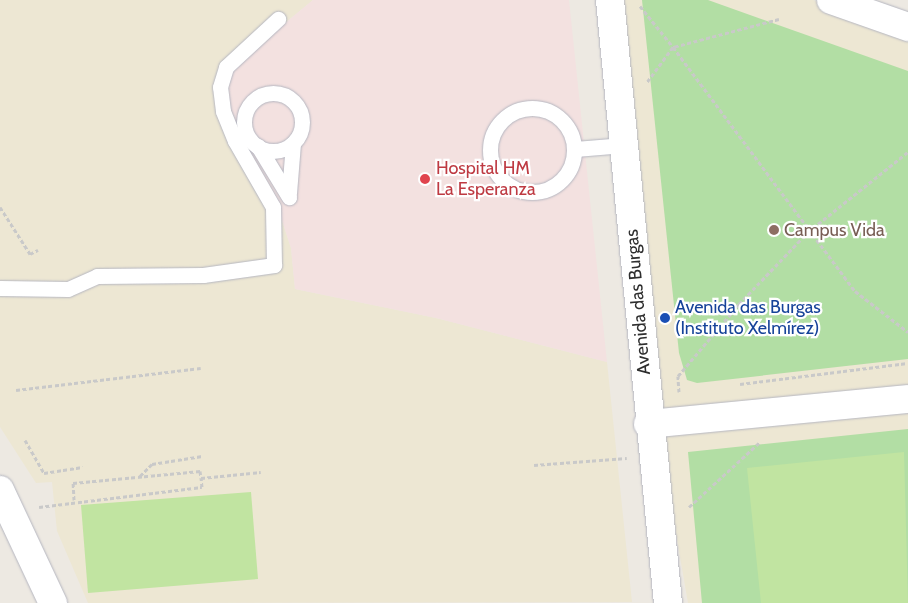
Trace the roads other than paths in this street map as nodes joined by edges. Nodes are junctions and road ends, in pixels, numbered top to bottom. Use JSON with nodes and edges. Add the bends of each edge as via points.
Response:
{"nodes":[{"id":1,"x":602,"y":0,"type":"edge"},
{"id":2,"x":610,"y":0,"type":"edge"},
{"id":3,"x":831,"y":0,"type":"edge"},
{"id":4,"x":278,"y":19,"type":"dead end"},
{"id":5,"x":908,"y":26,"type":"edge"},
{"id":6,"x":293,"y":143,"type":"junction"},
{"id":7,"x":258,"y":146,"type":"junction"},
{"id":8,"x":613,"y":146,"type":"junction"},
{"id":9,"x":574,"y":149,"type":"junction"},
{"id":10,"x":0,"y":288,"type":"edge"},
{"id":11,"x":908,"y":399,"type":"edge"},
{"id":12,"x":648,"y":424,"type":"junction"},
{"id":13,"x":0,"y":490,"type":"edge"},
{"id":14,"x":53,"y":603,"type":"edge"},
{"id":15,"x":668,"y":603,"type":"edge"}],
"edges":[{"from":1,"to":8,"type":"street","via":[[614,125]]},
{"from":2,"to":8,"type":"street","name":"Avenida das Burgas"},
{"from":3,"to":5,"type":"street"},
{"from":4,"to":10,"type":"lane","via":[[226,67],[220,87],[223,111],[235,141],[273,207],[274,266],[203,275],[97,276],[68,289]]},
{"from":6,"to":7,"type":"lane","via":[[276,151]]},
{"from":6,"to":7,"type":"lane","via":[[288,165],[289,197]]},
{"from":6,"to":7,"type":"lane","via":[[302,116],[293,100],[275,92],[256,97],[246,113],[246,131]]},
{"from":8,"to":9,"type":"lane"},
{"from":8,"to":12,"type":"street","name":"Avenida das Burgas"},
{"from":9,"to":9,"type":"lane","via":[[564,123],[540,109],[526,108],[508,116],[490,145],[495,172],[515,190],[529,193],[543,192],[566,176]]},
{"from":11,"to":12,"type":"street"},
{"from":12,"to":15,"type":"street","name":"Avenida das Burgas"},
{"from":13,"to":14,"type":"street"}]}
